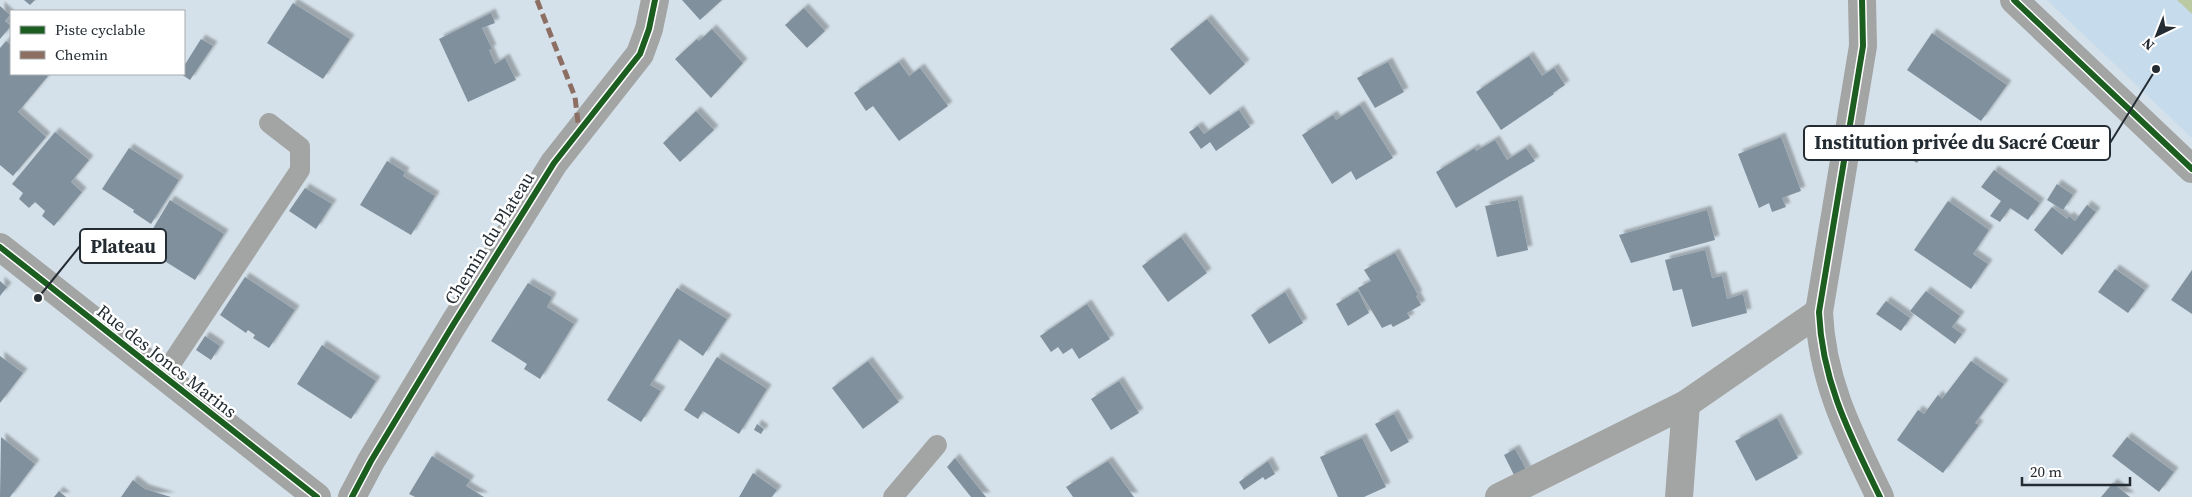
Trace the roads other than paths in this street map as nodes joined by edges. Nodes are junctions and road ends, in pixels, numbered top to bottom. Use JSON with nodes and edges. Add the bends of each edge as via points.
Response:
{"nodes":[{"id":1,"x":655,"y":0,"type":"edge"},
{"id":2,"x":1862,"y":0,"type":"edge"},
{"id":3,"x":2014,"y":0,"type":"edge"},
{"id":4,"x":269,"y":123,"type":"dead end"},
{"id":5,"x":2192,"y":169,"type":"edge"},
{"id":6,"x":0,"y":247,"type":"edge"},
{"id":7,"x":1819,"y":312,"type":"junction"},
{"id":8,"x":163,"y":376,"type":"junction"},
{"id":9,"x":1686,"y":404,"type":"junction"},
{"id":10,"x":938,"y":445,"type":"dead end"},
{"id":11,"x":317,"y":497,"type":"edge"},
{"id":12,"x":352,"y":497,"type":"edge"},
{"id":13,"x":893,"y":497,"type":"edge"},
{"id":14,"x":1499,"y":497,"type":"edge"},
{"id":15,"x":1680,"y":497,"type":"edge"},
{"id":16,"x":1880,"y":497,"type":"edge"}],
"edges":[{"from":1,"to":12,"type":"street","name":"Chemin du Plateau","via":[[640,54],[554,163],[452,326]]},
{"from":2,"to":7,"type":"street","via":[[1862,46]]},
{"from":3,"to":5,"type":"street"},
{"from":4,"to":8,"type":"lane","via":[[300,147],[300,170]]},
{"from":6,"to":8,"type":"street","name":"Rue des Joncs Marins"},
{"from":7,"to":9,"type":"street"},
{"from":7,"to":16,"type":"street","via":[[1820,342],[1826,371],[1845,425]]},
{"from":8,"to":11,"type":"street","name":"Rue des Joncs Marins"},
{"from":9,"to":14,"type":"street"},
{"from":9,"to":15,"type":"street"},
{"from":10,"to":13,"type":"lane"}]}
